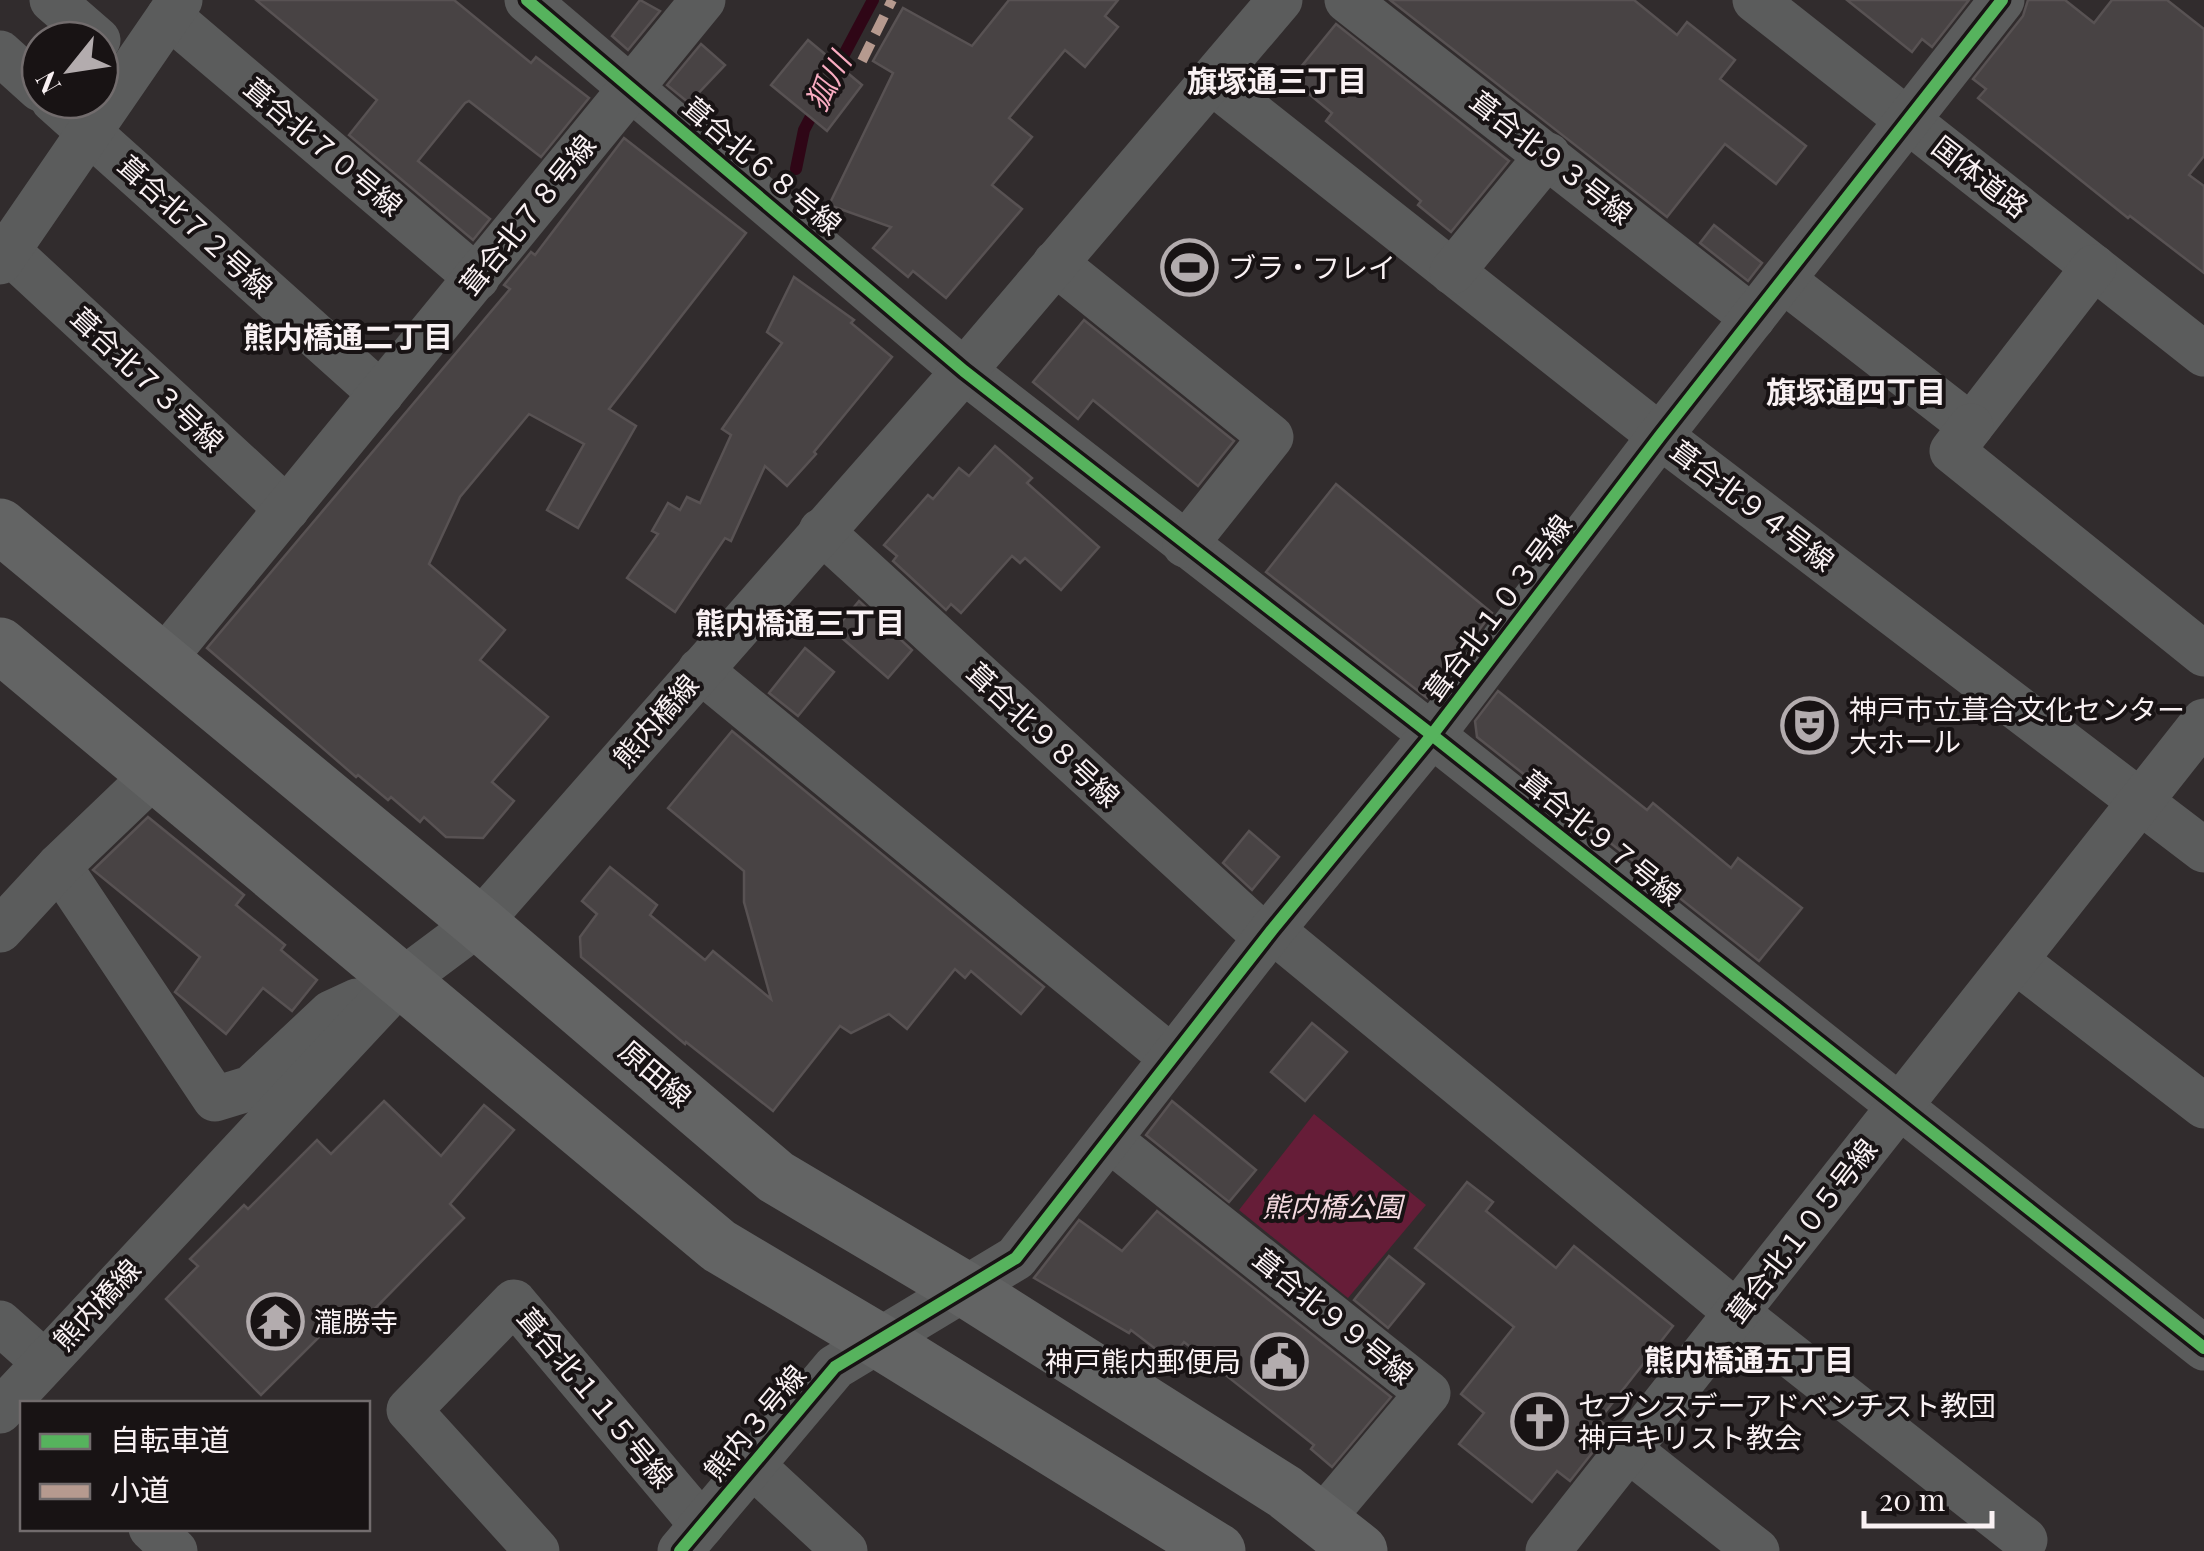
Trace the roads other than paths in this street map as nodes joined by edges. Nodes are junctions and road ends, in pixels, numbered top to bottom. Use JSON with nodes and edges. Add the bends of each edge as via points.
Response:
{"nodes":[{"id":1,"x":52,"y":0,"type":"edge"},
{"id":2,"x":527,"y":0,"type":"edge"},
{"id":3,"x":703,"y":0,"type":"edge"},
{"id":4,"x":1280,"y":0,"type":"edge"},
{"id":5,"x":1347,"y":0,"type":"edge"},
{"id":6,"x":1755,"y":0,"type":"edge"},
{"id":7,"x":2002,"y":0,"type":"edge"},
{"id":8,"x":174,"y":8,"type":"edge"},
{"id":9,"x":75,"y":20,"type":"edge"},
{"id":10,"x":120,"y":44,"type":"edge"},
{"id":11,"x":0,"y":53,"type":"edge"},
{"id":12,"x":20,"y":71,"type":"edge"},
{"id":13,"x":1211,"y":81,"type":"junction"},
{"id":14,"x":632,"y":88,"type":"junction"},
{"id":15,"x":1907,"y":119,"type":"junction"},
{"id":16,"x":76,"y":120,"type":"edge"},
{"id":17,"x":92,"y":120,"type":"edge"},
{"id":18,"x":89,"y":132,"type":"junction"},
{"id":19,"x":1548,"y":155,"type":"junction"},
{"id":20,"x":4,"y":257,"type":"edge"},
{"id":21,"x":1055,"y":263,"type":"junction"},
{"id":22,"x":2094,"y":267,"type":"junction"},
{"id":23,"x":1452,"y":272,"type":"junction"},
{"id":24,"x":476,"y":278,"type":"junction"},
{"id":25,"x":1782,"y":280,"type":"junction"},
{"id":26,"x":1752,"y":318,"type":"junction"},
{"id":27,"x":2204,"y":354,"type":"edge"},
{"id":28,"x":964,"y":371,"type":"junction"},
{"id":29,"x":381,"y":394,"type":"junction"},
{"id":30,"x":1971,"y":426,"type":"junction"},
{"id":31,"x":1660,"y":436,"type":"junction"},
{"id":32,"x":287,"y":509,"type":"junction"},
{"id":33,"x":0,"y":526,"type":"edge"},
{"id":34,"x":821,"y":532,"type":"junction"},
{"id":35,"x":1185,"y":545,"type":"junction"},
{"id":36,"x":0,"y":644,"type":"edge"},
{"id":37,"x":2204,"y":654,"type":"edge"},
{"id":38,"x":162,"y":662,"type":"junction"},
{"id":39,"x":700,"y":670,"type":"junction"},
{"id":40,"x":2204,"y":721,"type":"edge"},
{"id":41,"x":1432,"y":735,"type":"junction"},
{"id":42,"x":154,"y":774,"type":"junction"},
{"id":43,"x":2142,"y":802,"type":"junction"},
{"id":44,"x":2204,"y":850,"type":"edge"},
{"id":45,"x":59,"y":866,"type":"junction"},
{"id":46,"x":479,"y":923,"type":"junction"},
{"id":47,"x":0,"y":930,"type":"edge"},
{"id":48,"x":1269,"y":934,"type":"junction"},
{"id":49,"x":2016,"y":961,"type":"junction"},
{"id":50,"x":400,"y":982,"type":"junction"},
{"id":51,"x":1172,"y":1058,"type":"junction"},
{"id":52,"x":2204,"y":1106,"type":"edge"},
{"id":53,"x":1899,"y":1108,"type":"junction"},
{"id":54,"x":1110,"y":1140,"type":"junction"},
{"id":55,"x":963,"y":1288,"type":"junction"},
{"id":56,"x":1737,"y":1313,"type":"junction"},
{"id":57,"x":0,"y":1324,"type":"edge"},
{"id":58,"x":879,"y":1341,"type":"junction"},
{"id":59,"x":2204,"y":1348,"type":"edge"},
{"id":60,"x":29,"y":1389,"type":"edge"},
{"id":61,"x":1628,"y":1450,"type":"junction"},
{"id":62,"x":752,"y":1466,"type":"junction"},
{"id":63,"x":154,"y":1531,"type":"edge"},
{"id":64,"x":1341,"y":1535,"type":"edge"},
{"id":65,"x":691,"y":1538,"type":"edge"},
{"id":66,"x":1193,"y":1544,"type":"edge"},
{"id":67,"x":2027,"y":1547,"type":"edge"},
{"id":68,"x":176,"y":1551,"type":"edge"},
{"id":69,"x":537,"y":1551,"type":"edge"},
{"id":70,"x":845,"y":1551,"type":"edge"},
{"id":71,"x":1548,"y":1551,"type":"edge"},
{"id":72,"x":1757,"y":1551,"type":"edge"}],
"edges":[{"from":1,"to":9,"type":"street"},
{"from":2,"to":14,"type":"street","name":"葺合北６８号線"},
{"from":3,"to":14,"type":"street","name":"葺合北７８号線"},
{"from":4,"to":13,"type":"street","name":"熊内橋線"},
{"from":5,"to":19,"type":"street","name":"葺合北９３号線"},
{"from":6,"to":15,"type":"street","name":"国体道路"},
{"from":7,"to":15,"type":"street","name":"葺合北１０３号線"},
{"from":8,"to":10,"type":"street"},
{"from":8,"to":24,"type":"street","name":"葺合北７０号線"},
{"from":11,"to":12,"type":"street"},
{"from":13,"to":21,"type":"street","name":"熊内橋線"},
{"from":13,"to":23,"type":"street","name":"葺合北９４号線"},
{"from":14,"to":24,"type":"street","name":"葺合北７８号線"},
{"from":14,"to":28,"type":"street","name":"葺合北６８号線"},
{"from":15,"to":22,"type":"street","name":"国体道路"},
{"from":15,"to":25,"type":"street","name":"葺合北１０３号線"},
{"from":16,"to":18,"type":"street","name":"葺合北７２号線"},
{"from":17,"to":18,"type":"street"},
{"from":18,"to":20,"type":"street"},
{"from":18,"to":29,"type":"street","name":"葺合北７２号線"},
{"from":19,"to":23,"type":"street"},
{"from":19,"to":26,"type":"street","name":"葺合北９３号線"},
{"from":20,"to":32,"type":"street","name":"葺合北７３号線"},
{"from":21,"to":28,"type":"street","name":"熊内橋線"},
{"from":21,"to":35,"type":"street","via":[[1271,437]]},
{"from":22,"to":27,"type":"street","name":"国体道路"},
{"from":22,"to":30,"type":"street"},
{"from":23,"to":31,"type":"street","name":"葺合北９４号線"},
{"from":24,"to":29,"type":"street","name":"葺合北７８号線"},
{"from":25,"to":26,"type":"street","name":"葺合北１０３号線"},
{"from":25,"to":30,"type":"street"},
{"from":26,"to":31,"type":"street","name":"葺合北１０３号線"},
{"from":28,"to":34,"type":"street","name":"熊内橋線"},
{"from":28,"to":35,"type":"street","name":"葺合北９７号線"},
{"from":29,"to":32,"type":"street","name":"葺合北７８号線"},
{"from":30,"to":37,"type":"street","via":[[1952,451]]},
{"from":31,"to":41,"type":"street","name":"葺合北１０３号線"},
{"from":31,"to":43,"type":"street","name":"葺合北９４号線"},
{"from":32,"to":38,"type":"street","name":"葺合北７８号線"},
{"from":33,"to":38,"type":"main road","name":"原田線"},
{"from":34,"to":39,"type":"street","name":"熊内橋線"},
{"from":34,"to":48,"type":"street","name":"葺合北９８号線"},
{"from":35,"to":41,"type":"street","name":"葺合北９７号線"},
{"from":36,"to":42,"type":"main road"},
{"from":38,"to":46,"type":"main road","name":"原田線"},
{"from":39,"to":46,"type":"street","name":"熊内橋線"},
{"from":39,"to":51,"type":"street"},
{"from":40,"to":43,"type":"street","name":"葺合北１０５号線"},
{"from":41,"to":48,"type":"street","name":"葺合北１０３号線"},
{"from":41,"to":53,"type":"street","name":"葺合北９７号線"},
{"from":42,"to":45,"type":"street"},
{"from":42,"to":50,"type":"main road"},
{"from":43,"to":44,"type":"street","name":"葺合北９４号線"},
{"from":43,"to":49,"type":"street","name":"葺合北１０５号線"},
{"from":45,"to":47,"type":"street"},
{"from":45,"to":50,"type":"street","via":[[214,1099],[251,1088],[331,1012]]},
{"from":46,"to":50,"type":"street","name":"熊内橋線"},
{"from":46,"to":55,"type":"main road","name":"原田線","via":[[776,1177]]},
{"from":48,"to":51,"type":"street","name":"葺合北１０３号線"},
{"from":48,"to":56,"type":"street","name":"葺合北９８号線"},
{"from":49,"to":52,"type":"street"},
{"from":49,"to":53,"type":"street","name":"葺合北１０５号線"},
{"from":50,"to":58,"type":"main road","via":[[719,1246]]},
{"from":50,"to":60,"type":"street","name":"熊内橋線"},
{"from":51,"to":54,"type":"street","name":"葺合北１０３号線"},
{"from":53,"to":56,"type":"street","name":"葺合北１０５号線"},
{"from":53,"to":59,"type":"street","name":"葺合北９７号線"},
{"from":54,"to":55,"type":"street","name":"葺合北１０３号線","via":[[1016,1258]]},
{"from":54,"to":64,"type":"street","name":"葺合北９９号線","via":[[1428,1393]]},
{"from":55,"to":58,"type":"street","name":"葺合北１０３号線"},
{"from":55,"to":64,"type":"main road","name":"原田線","via":[[1285,1492]]},
{"from":56,"to":61,"type":"street","name":"葺合北１０５号線"},
{"from":56,"to":67,"type":"street","name":"葺合北９８号線"},
{"from":57,"to":60,"type":"street"},
{"from":58,"to":62,"type":"street","name":"熊内３号線","via":[[834,1367]]},
{"from":58,"to":66,"type":"main road"},
{"from":61,"to":71,"type":"street","name":"葺合北１０５号線"},
{"from":61,"to":72,"type":"street"},
{"from":62,"to":65,"type":"street","name":"熊内３号線"},
{"from":62,"to":70,"type":"street"},
{"from":63,"to":68,"type":"street"},
{"from":65,"to":69,"type":"street","name":"葺合北１１５号線","via":[[514,1302],[410,1410]]}]}
